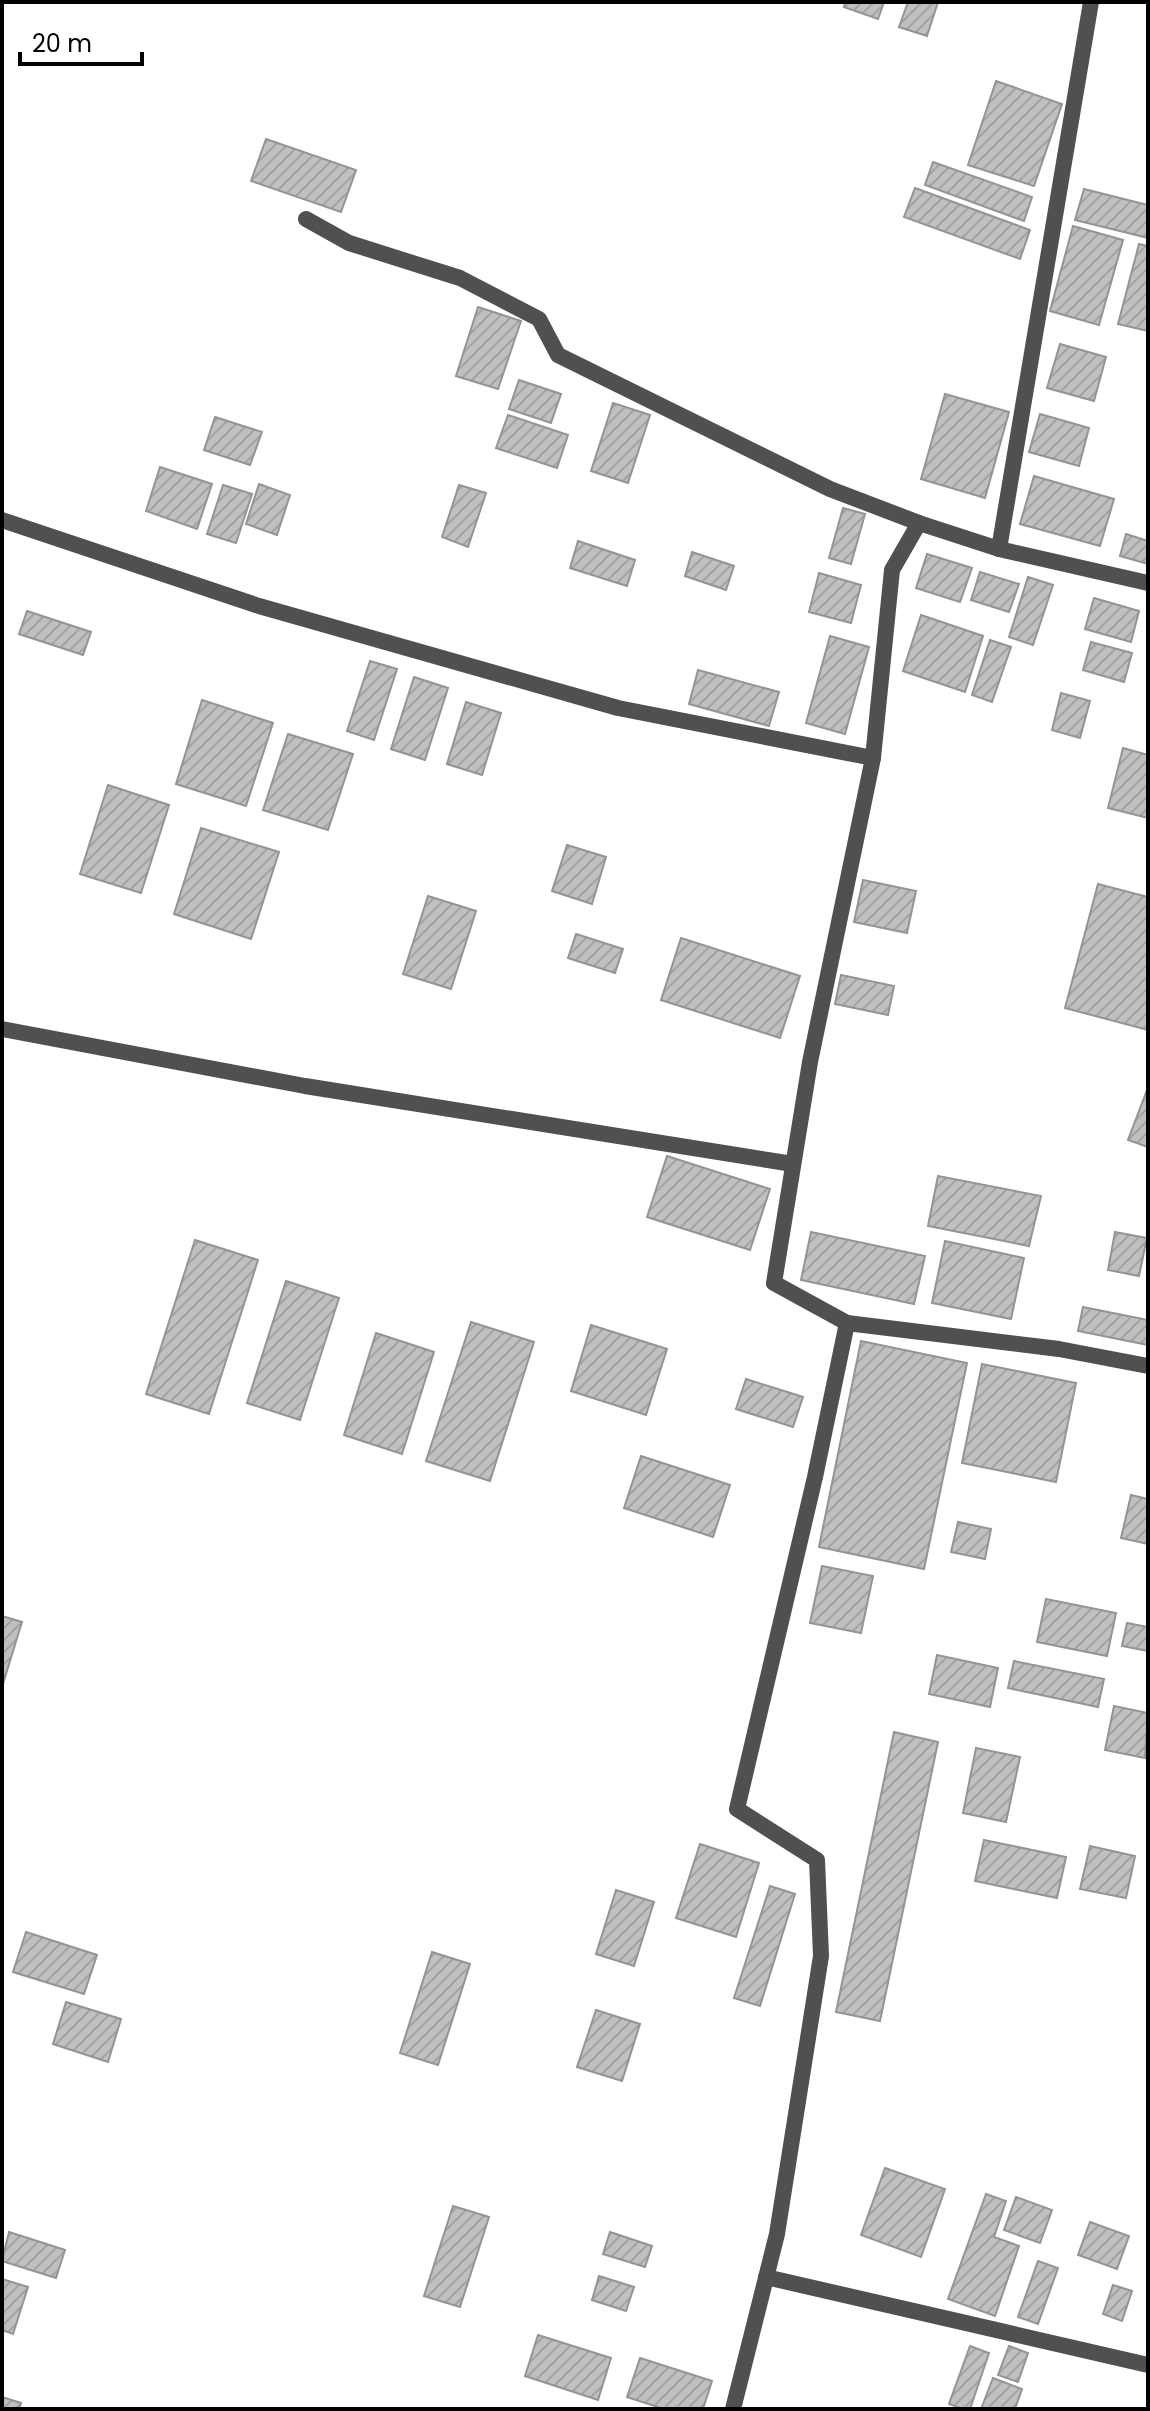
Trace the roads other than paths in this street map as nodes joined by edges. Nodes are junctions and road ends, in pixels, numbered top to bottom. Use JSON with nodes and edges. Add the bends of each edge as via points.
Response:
{"nodes":[{"id":1,"x":1091,"y":2,"type":"edge"},
{"id":2,"x":306,"y":219,"type":"dead end"},
{"id":3,"x":2,"y":520,"type":"edge"},
{"id":4,"x":919,"y":523,"type":"junction"},
{"id":5,"x":999,"y":549,"type":"junction"},
{"id":6,"x":1148,"y":583,"type":"edge"},
{"id":7,"x":873,"y":758,"type":"junction"},
{"id":8,"x":2,"y":1029,"type":"edge"},
{"id":9,"x":793,"y":1164,"type":"junction"},
{"id":10,"x":847,"y":1323,"type":"junction"},
{"id":11,"x":1148,"y":1366,"type":"edge"},
{"id":12,"x":766,"y":2277,"type":"junction"},
{"id":13,"x":1148,"y":2365,"type":"edge"},
{"id":14,"x":733,"y":2409,"type":"edge"}],
"edges":[{"from":1,"to":5,"type":"street"},
{"from":2,"to":4,"type":"street","via":[[349,243],[460,278],[539,319],[558,355],[830,489]]},
{"from":3,"to":7,"type":"street","via":[[259,606],[618,708]]},
{"from":4,"to":5,"type":"street"},
{"from":4,"to":7,"type":"street","via":[[892,570]]},
{"from":5,"to":6,"type":"street"},
{"from":7,"to":9,"type":"street"},
{"from":8,"to":9,"type":"street","via":[[305,1086]]},
{"from":9,"to":10,"type":"street","via":[[774,1283]]},
{"from":10,"to":11,"type":"street","via":[[1059,1349]]},
{"from":10,"to":12,"type":"street","via":[[737,1809],[817,1860],[821,1956]]},
{"from":12,"to":13,"type":"street"},
{"from":12,"to":14,"type":"street"}]}
